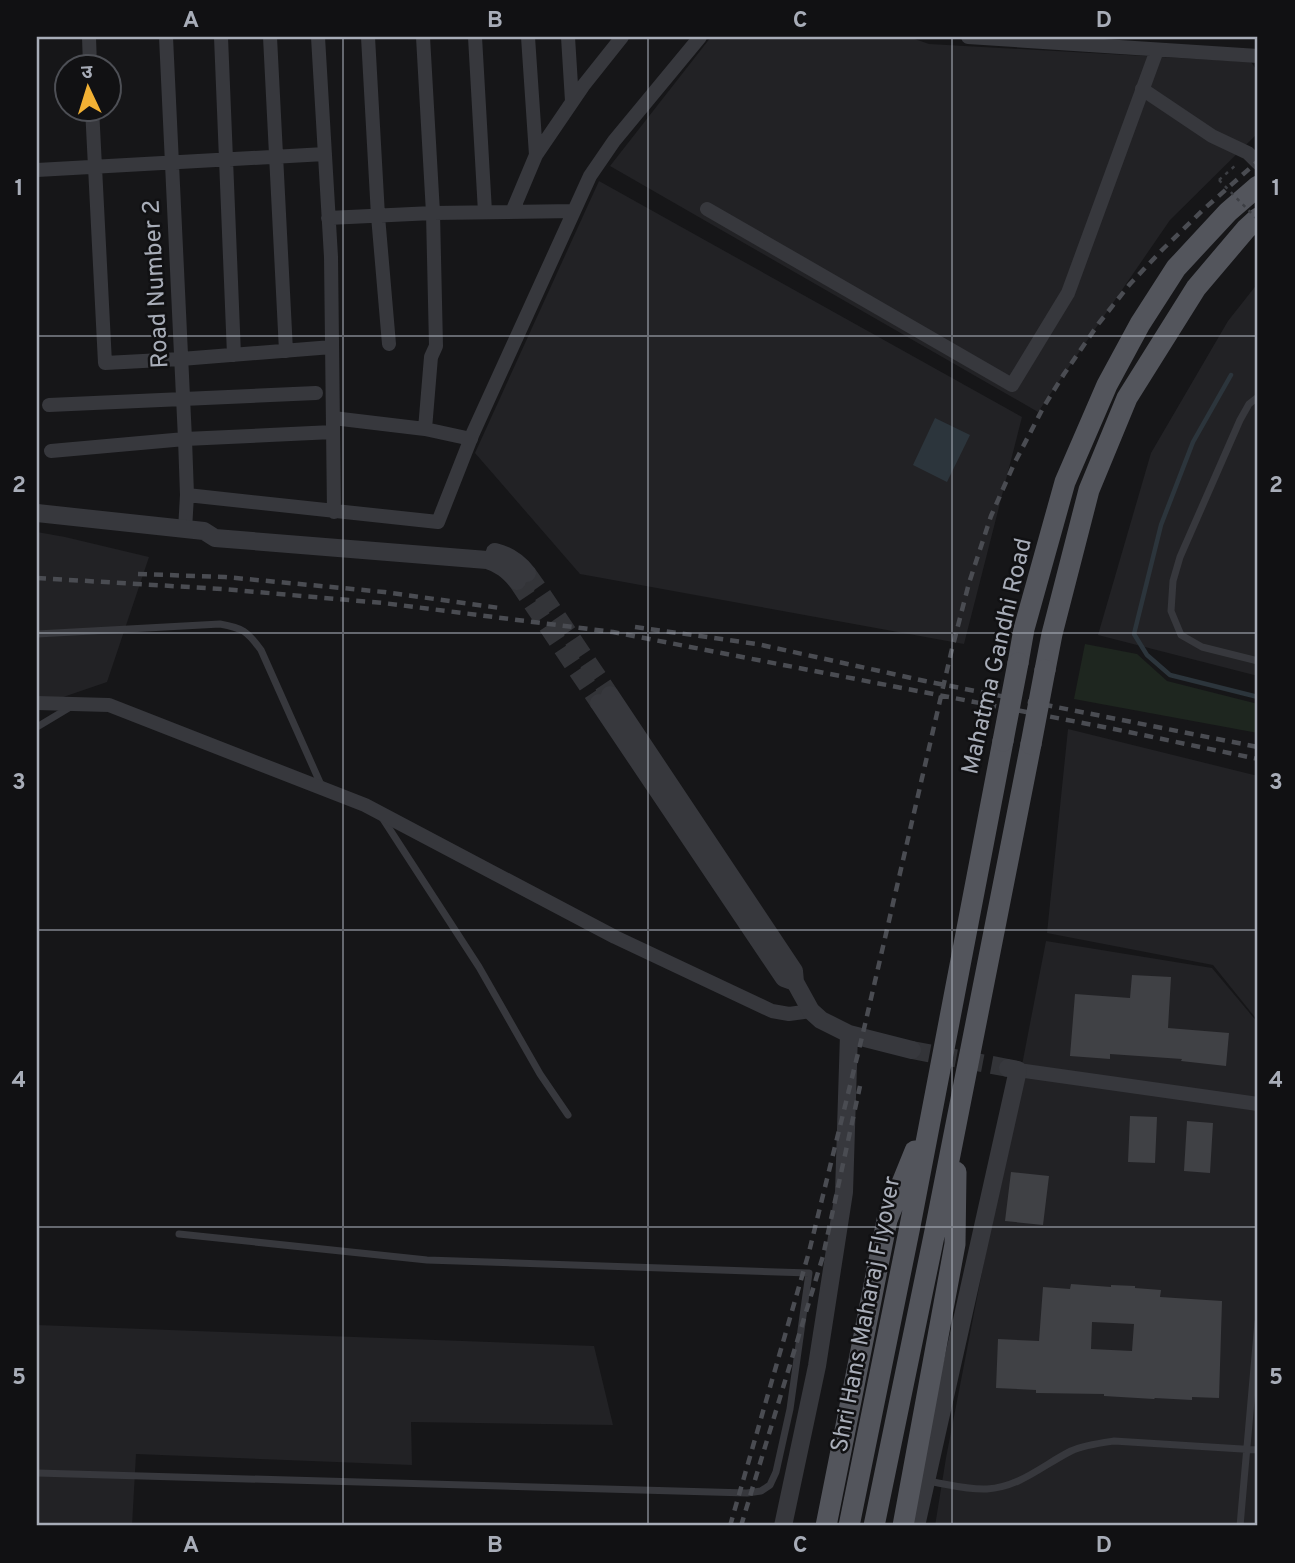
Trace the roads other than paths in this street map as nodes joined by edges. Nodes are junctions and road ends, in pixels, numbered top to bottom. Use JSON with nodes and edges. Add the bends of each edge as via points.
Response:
{"nodes":[{"id":1,"x":166,"y":37,"type":"edge"},
{"id":2,"x":221,"y":37,"type":"edge"},
{"id":3,"x":270,"y":37,"type":"edge"},
{"id":4,"x":318,"y":37,"type":"edge"},
{"id":5,"x":368,"y":37,"type":"edge"},
{"id":6,"x":423,"y":37,"type":"edge"},
{"id":7,"x":475,"y":37,"type":"edge"},
{"id":8,"x":528,"y":37,"type":"edge"},
{"id":9,"x":568,"y":37,"type":"edge"},
{"id":10,"x":622,"y":37,"type":"edge"},
{"id":11,"x":699,"y":37,"type":"edge"},
{"id":12,"x":968,"y":37,"type":"edge"},
{"id":13,"x":1103,"y":42,"type":"edge"},
{"id":14,"x":1157,"y":50,"type":"junction"},
{"id":15,"x":1258,"y":56,"type":"edge"},
{"id":16,"x":1142,"y":89,"type":"junction"},
{"id":17,"x":572,"y":102,"type":"junction"},
{"id":18,"x":92,"y":122,"type":"edge"},
{"id":19,"x":325,"y":154,"type":"junction"},
{"id":20,"x":536,"y":155,"type":"junction"},
{"id":21,"x":276,"y":156,"type":"junction"},
{"id":22,"x":1253,"y":158,"type":"edge"},
{"id":23,"x":226,"y":159,"type":"junction"},
{"id":24,"x":172,"y":162,"type":"junction"},
{"id":25,"x":94,"y":166,"type":"junction"},
{"id":26,"x":37,"y":170,"type":"edge"},
{"id":27,"x":1258,"y":186,"type":"edge"},
{"id":28,"x":707,"y":209,"type":"dead end"},
{"id":29,"x":574,"y":211,"type":"junction"},
{"id":30,"x":485,"y":212,"type":"junction"},
{"id":31,"x":512,"y":212,"type":"junction"},
{"id":32,"x":433,"y":213,"type":"junction"},
{"id":33,"x":378,"y":216,"type":"junction"},
{"id":34,"x":328,"y":218,"type":"junction"},
{"id":35,"x":1258,"y":219,"type":"edge"},
{"id":36,"x":389,"y":344,"type":"dead end"},
{"id":37,"x":332,"y":347,"type":"junction"},
{"id":38,"x":286,"y":351,"type":"junction"},
{"id":39,"x":234,"y":355,"type":"junction"},
{"id":40,"x":181,"y":359,"type":"junction"},
{"id":41,"x":316,"y":393,"type":"dead end"},
{"id":42,"x":1258,"y":397,"type":"edge"},
{"id":43,"x":183,"y":398,"type":"junction"},
{"id":44,"x":49,"y":405,"type":"dead end"},
{"id":45,"x":333,"y":425,"type":"junction"},
{"id":46,"x":425,"y":429,"type":"junction"},
{"id":47,"x":185,"y":439,"type":"junction"},
{"id":48,"x":471,"y":439,"type":"junction"},
{"id":49,"x":51,"y":451,"type":"dead end"},
{"id":50,"x":187,"y":495,"type":"junction"},
{"id":51,"x":334,"y":512,"type":"junction"},
{"id":52,"x":37,"y":513,"type":"edge"},
{"id":53,"x":194,"y":530,"type":"junction"},
{"id":54,"x":522,"y":577,"type":"tunnel mouth"},
{"id":55,"x":37,"y":634,"type":"edge"},
{"id":56,"x":1258,"y":661,"type":"edge"},
{"id":57,"x":605,"y":699,"type":"tunnel mouth"},
{"id":58,"x":37,"y":703,"type":"edge"},
{"id":59,"x":76,"y":704,"type":"junction"},
{"id":60,"x":37,"y":727,"type":"edge"},
{"id":61,"x":322,"y":788,"type":"junction"},
{"id":62,"x":379,"y":811,"type":"junction"},
{"id":63,"x":811,"y":1011,"type":"junction"},
{"id":64,"x":849,"y":1034,"type":"junction"},
{"id":65,"x":912,"y":1050,"type":"tunnel mouth"},
{"id":66,"x":1013,"y":1069,"type":"joint"},
{"id":67,"x":1258,"y":1104,"type":"edge"},
{"id":68,"x":932,"y":1112,"type":"junction"},
{"id":69,"x":957,"y":1114,"type":"junction"},
{"id":70,"x":568,"y":1115,"type":"dead end"},
{"id":71,"x":179,"y":1234,"type":"dead end"},
{"id":72,"x":1258,"y":1322,"type":"edge"},
{"id":73,"x":1247,"y":1450,"type":"junction"},
{"id":74,"x":1258,"y":1450,"type":"edge"},
{"id":75,"x":37,"y":1473,"type":"edge"},
{"id":76,"x":927,"y":1481,"type":"junction"},
{"id":77,"x":783,"y":1526,"type":"edge"},
{"id":78,"x":826,"y":1526,"type":"edge"},
{"id":79,"x":849,"y":1526,"type":"edge"},
{"id":80,"x":874,"y":1526,"type":"edge"},
{"id":81,"x":902,"y":1526,"type":"edge"},
{"id":82,"x":916,"y":1526,"type":"edge"},
{"id":83,"x":1240,"y":1526,"type":"edge"}],
"edges":[{"from":1,"to":24,"type":"street","name":"Road Number 2"},
{"from":2,"to":23,"type":"street"},
{"from":3,"to":21,"type":"street"},
{"from":4,"to":19,"type":"street"},
{"from":5,"to":33,"type":"street"},
{"from":6,"to":32,"type":"street"},
{"from":7,"to":30,"type":"street"},
{"from":8,"to":20,"type":"street"},
{"from":9,"to":17,"type":"street"},
{"from":10,"to":17,"type":"street"},
{"from":11,"to":29,"type":"street","via":[[614,141]]},
{"from":12,"to":13,"type":"street"},
{"from":13,"to":14,"type":"street"},
{"from":14,"to":15,"type":"street"},
{"from":14,"to":16,"type":"street"},
{"from":16,"to":22,"type":"street"},
{"from":16,"to":28,"type":"street","via":[[1068,293],[1012,385]]},
{"from":17,"to":20,"type":"street"},
{"from":18,"to":25,"type":"street"},
{"from":19,"to":21,"type":"street"},
{"from":19,"to":34,"type":"street"},
{"from":20,"to":31,"type":"street"},
{"from":21,"to":23,"type":"street"},
{"from":21,"to":38,"type":"street"},
{"from":23,"to":24,"type":"street"},
{"from":23,"to":39,"type":"street"},
{"from":24,"to":25,"type":"street"},
{"from":24,"to":40,"type":"street","name":"Road Number 2"},
{"from":25,"to":26,"type":"street"},
{"from":25,"to":40,"type":"street","via":[[105,363]]},
{"from":27,"to":68,"type":"main road","name":"Mahatma Gandhi Road","bridge":true,"via":[[1176,268],[1107,386],[1065,482],[1024,629]]},
{"from":29,"to":31,"type":"street"},
{"from":29,"to":48,"type":"street"},
{"from":30,"to":31,"type":"street"},
{"from":30,"to":32,"type":"street"},
{"from":32,"to":33,"type":"street"},
{"from":32,"to":46,"type":"street","via":[[436,345]]},
{"from":33,"to":34,"type":"street"},
{"from":33,"to":36,"type":"street"},
{"from":34,"to":37,"type":"street"},
{"from":35,"to":69,"type":"main road","name":"Mahatma Gandhi Road","bridge":true,"via":[[1196,288],[1127,398],[1088,490],[1052,634]]},
{"from":37,"to":38,"type":"street"},
{"from":37,"to":45,"type":"street"},
{"from":38,"to":39,"type":"street"},
{"from":39,"to":40,"type":"street"},
{"from":40,"to":43,"type":"street","name":"Road Number 2"},
{"from":41,"to":43,"type":"street"},
{"from":42,"to":56,"type":"lane","via":[[1240,420],[1180,557],[1171,611],[1181,635],[1202,647]]},
{"from":43,"to":44,"type":"street"},
{"from":43,"to":47,"type":"street","name":"Road Number 2"},
{"from":45,"to":46,"type":"street"},
{"from":45,"to":47,"type":"street"},
{"from":45,"to":51,"type":"street"},
{"from":46,"to":48,"type":"street"},
{"from":47,"to":49,"type":"street"},
{"from":47,"to":50,"type":"street","name":"Road Number 2"},
{"from":48,"to":51,"type":"street","via":[[438,522]]},
{"from":50,"to":51,"type":"street"},
{"from":50,"to":53,"type":"street","name":"Road Number 2"},
{"from":52,"to":53,"type":"street"},
{"from":53,"to":54,"type":"street","via":[[215,538],[487,560]]},
{"from":55,"to":61,"type":"lane","via":[[220,624],[237,627],[261,650]]},
{"from":57,"to":63,"type":"street","via":[[784,978],[795,982]]},
{"from":58,"to":59,"type":"street"},
{"from":59,"to":60,"type":"lane"},
{"from":59,"to":61,"type":"street","via":[[109,705]]},
{"from":61,"to":62,"type":"street"},
{"from":62,"to":63,"type":"street","via":[[615,937],[772,1012]]},
{"from":62,"to":70,"type":"lane"},
{"from":63,"to":64,"type":"street"},
{"from":64,"to":65,"type":"street"},
{"from":64,"to":77,"type":"street","via":[[844,1192],[817,1366]]},
{"from":66,"to":67,"type":"street"},
{"from":66,"to":76,"type":"street"},
{"from":68,"to":78,"type":"main road","via":[[887,1220]]},
{"from":68,"to":79,"type":"main road","name":"Shri Hans Maharaj Flyover"},
{"from":69,"to":80,"type":"main road","name":"Shri Hans Maharaj Flyover"},
{"from":69,"to":81,"type":"main road","via":[[955,1244]]},
{"from":71,"to":75,"type":"lane","via":[[426,1260],[809,1273],[790,1409],[776,1472],[770,1485],[747,1493]]},
{"from":72,"to":73,"type":"lane"},
{"from":73,"to":74,"type":"lane"},
{"from":73,"to":76,"type":"lane","via":[[1114,1441],[1073,1450],[1027,1478],[989,1489]]},
{"from":73,"to":83,"type":"lane"},
{"from":76,"to":82,"type":"street"}]}
